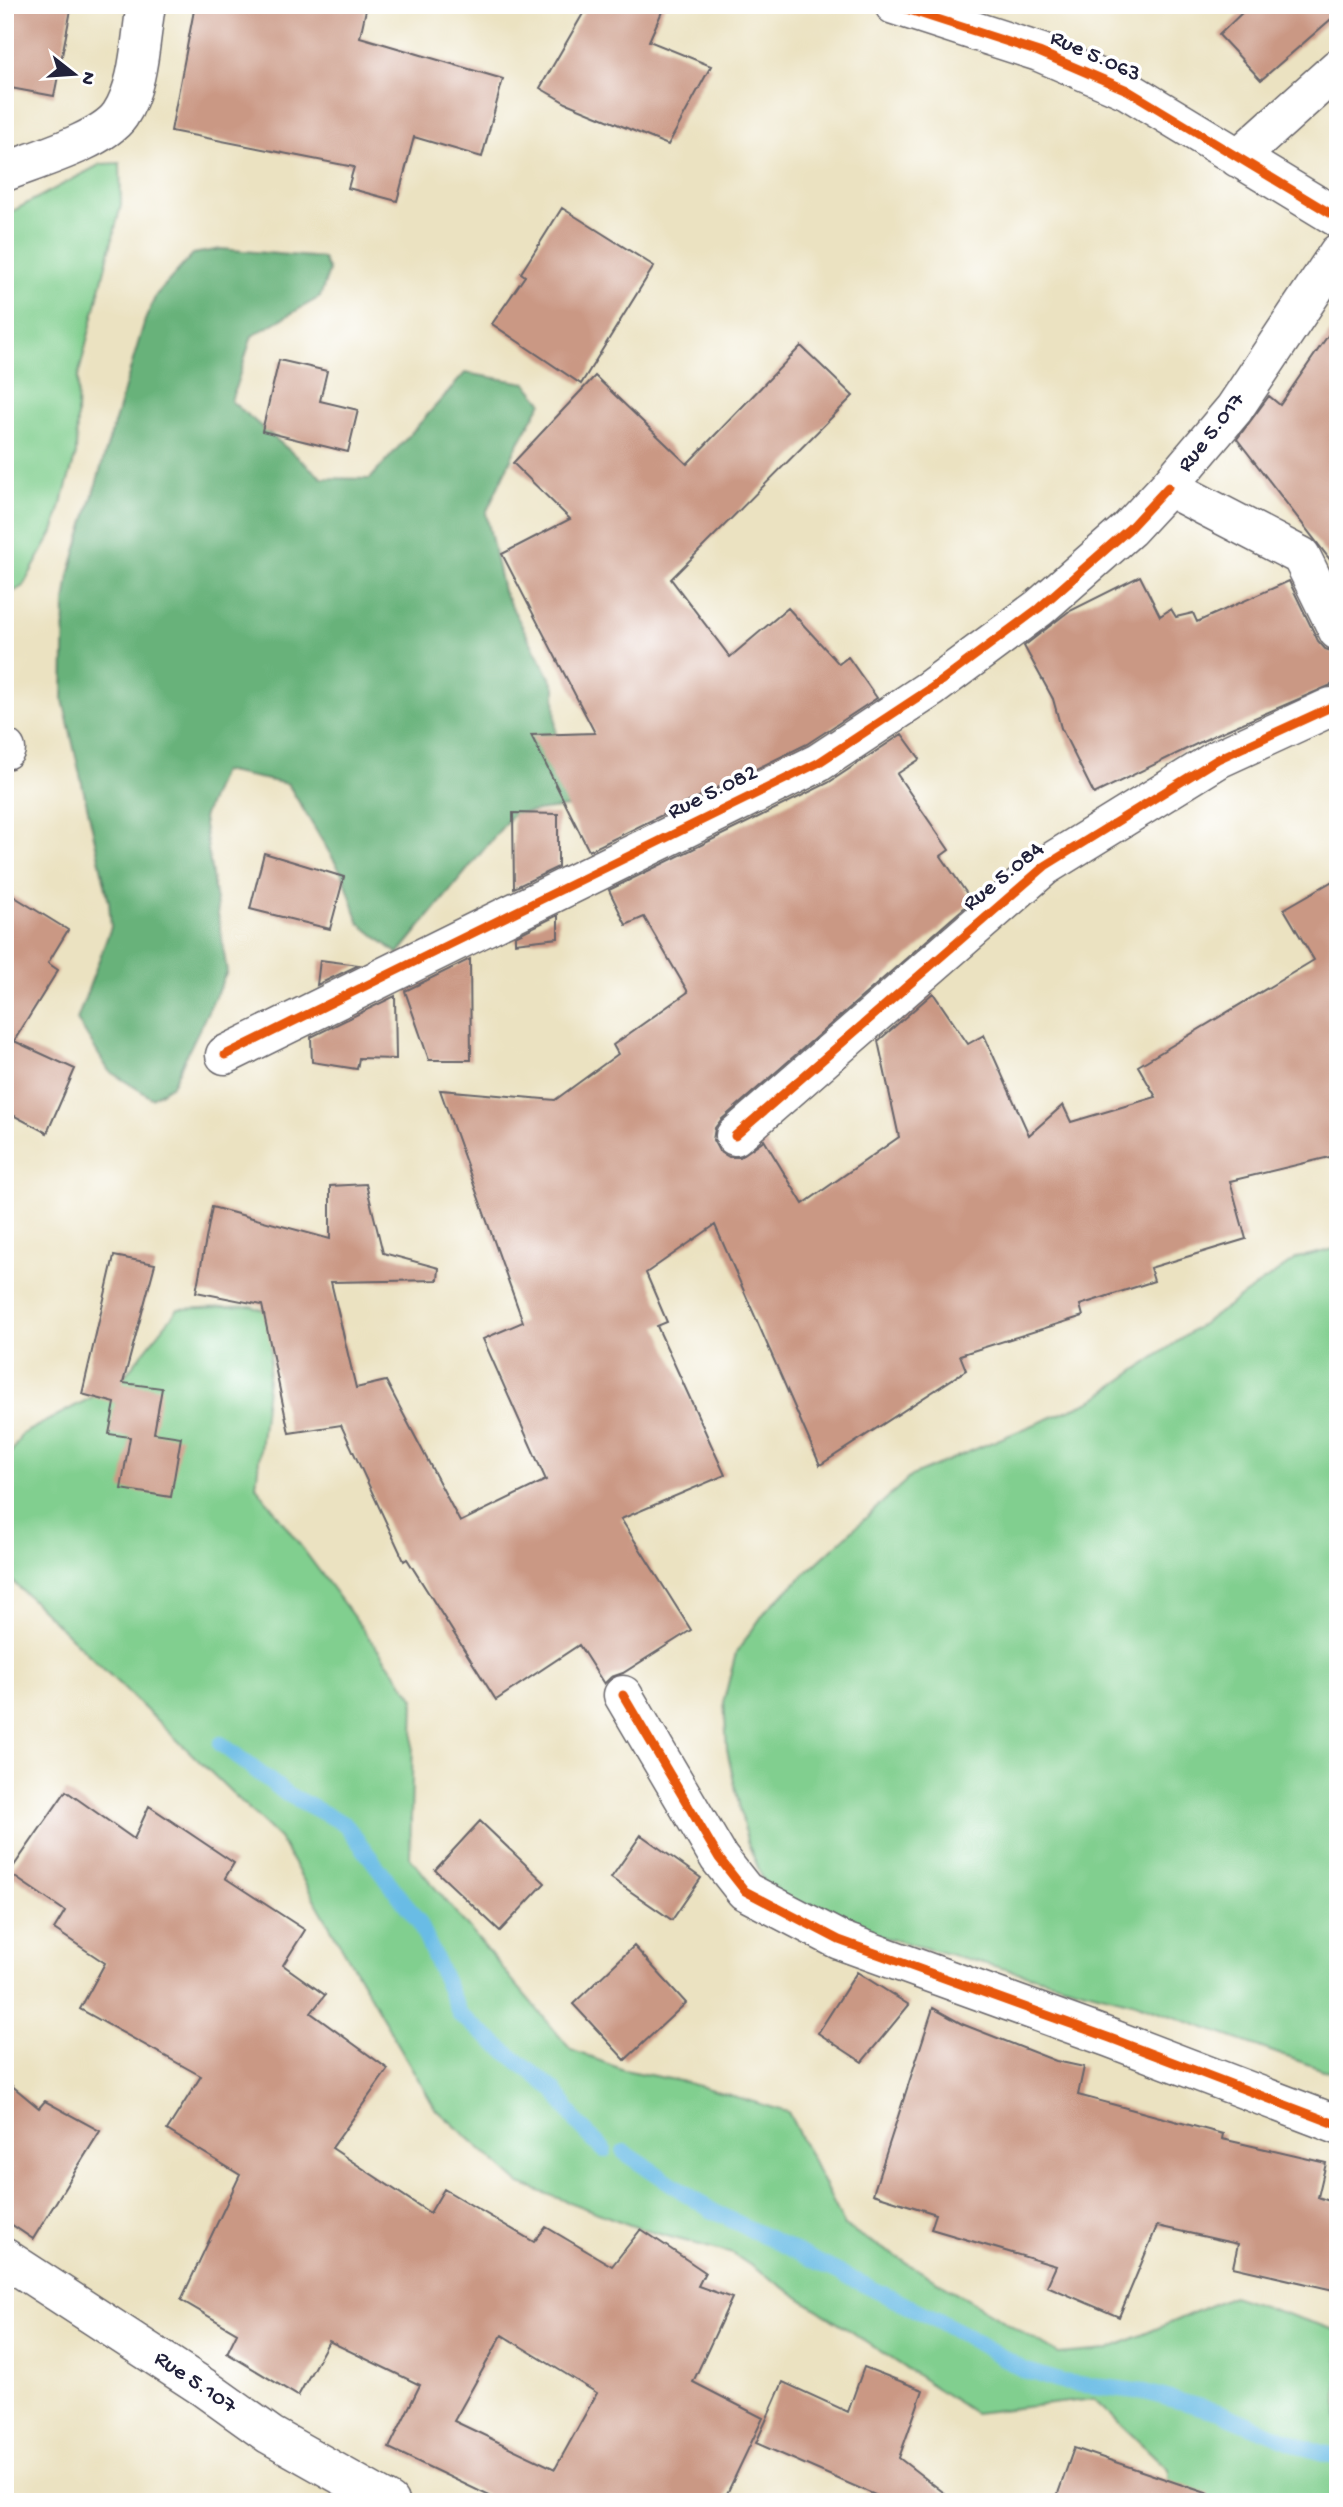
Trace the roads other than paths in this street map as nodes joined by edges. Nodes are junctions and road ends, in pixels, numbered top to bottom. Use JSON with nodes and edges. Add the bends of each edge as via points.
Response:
{"nodes":[{"id":1,"x":146,"y":5,"type":"edge"},
{"id":2,"x":894,"y":5,"type":"edge"},
{"id":3,"x":1338,"y":68,"type":"edge"},
{"id":4,"x":1238,"y":158,"type":"junction"},
{"id":5,"x":5,"y":172,"type":"edge"},
{"id":6,"x":1338,"y":218,"type":"edge"},
{"id":7,"x":1338,"y":253,"type":"edge"},
{"id":8,"x":1168,"y":487,"type":"junction"},
{"id":9,"x":1338,"y":631,"type":"edge"},
{"id":10,"x":1338,"y":707,"type":"edge"},
{"id":11,"x":225,"y":1055,"type":"dead end"},
{"id":12,"x":735,"y":1136,"type":"dead end"},
{"id":13,"x":623,"y":1695,"type":"dead end"},
{"id":14,"x":1338,"y":2125,"type":"edge"},
{"id":15,"x":5,"y":2259,"type":"edge"},
{"id":16,"x":389,"y":2502,"type":"edge"}],
"edges":[{"from":1,"to":5,"type":"street","via":[[130,93],[119,117],[93,136]]},
{"from":2,"to":4,"type":"street","name":"Rue 5.063","via":[[1039,52],[1127,90]]},
{"from":3,"to":4,"type":"street"},
{"from":4,"to":6,"type":"street","name":"Rue 5.063"},
{"from":7,"to":8,"type":"street","name":"Rue 5.017","via":[[1234,409]]},
{"from":8,"to":9,"type":"street","name":"Rue 5.017","via":[[1301,556]]},
{"from":8,"to":11,"type":"street","name":"Rue 5.082","via":[[1129,529],[1039,608],[930,689],[818,763]]},
{"from":10,"to":12,"type":"street","name":"Rue 5.084","via":[[1218,759],[1045,866]]},
{"from":13,"to":14,"type":"street","via":[[719,1858],[745,1891],[839,1940]]},
{"from":15,"to":16,"type":"street","name":"Rue 5.107","via":[[270,2435]]}]}
